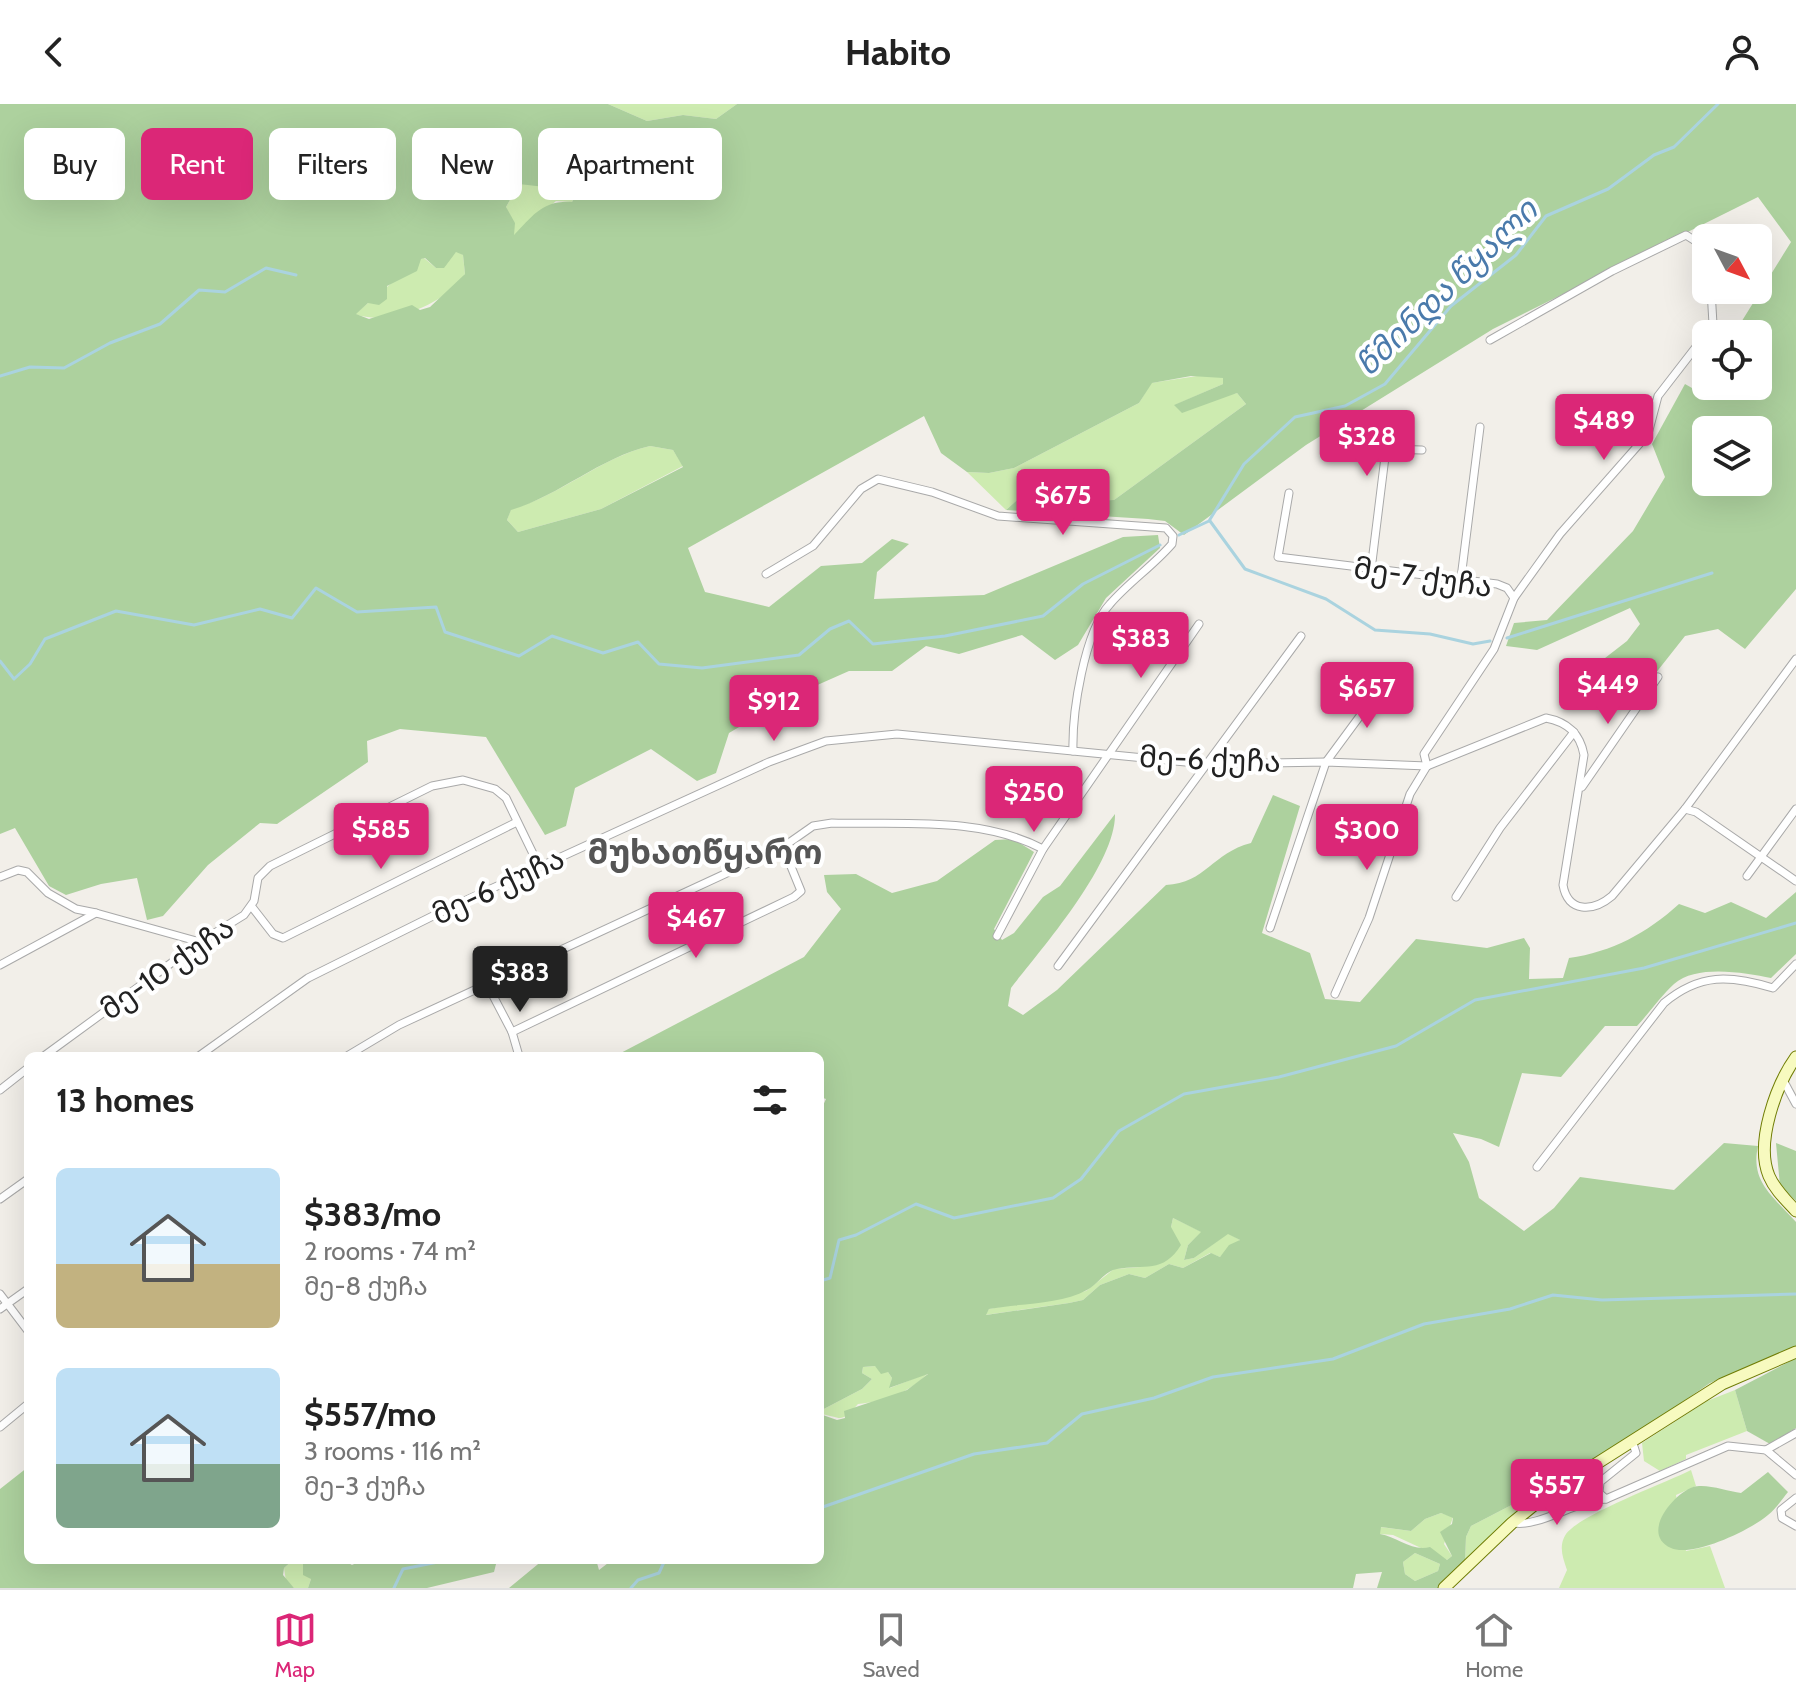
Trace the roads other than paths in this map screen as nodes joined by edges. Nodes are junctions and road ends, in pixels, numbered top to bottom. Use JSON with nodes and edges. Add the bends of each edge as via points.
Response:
{"nodes":[{"id":1,"x":1692,"y":239,"type":"edge"},
{"id":2,"x":1490,"y":340,"type":"dead end"},
{"id":3,"x":1692,"y":352,"type":"edge"},
{"id":4,"x":1480,"y":427,"type":"dead end"},
{"id":5,"x":1422,"y":450,"type":"dead end"},
{"id":6,"x":1289,"y":493,"type":"dead end"},
{"id":7,"x":1371,"y":570,"type":"junction"},
{"id":8,"x":766,"y":574,"type":"dead end"},
{"id":9,"x":1461,"y":578,"type":"junction"},
{"id":10,"x":1514,"y":598,"type":"junction"},
{"id":11,"x":1199,"y":624,"type":"dead end"},
{"id":12,"x":1301,"y":636,"type":"dead end"},
{"id":13,"x":1796,"y":659,"type":"edge"},
{"id":14,"x":1658,"y":677,"type":"dead end"},
{"id":15,"x":1385,"y":682,"type":"dead end"},
{"id":16,"x":1574,"y":732,"type":"junction"},
{"id":17,"x":1073,"y":751,"type":"junction"},
{"id":18,"x":1109,"y":754,"type":"junction"},
{"id":19,"x":1326,"y":762,"type":"junction"},
{"id":20,"x":1206,"y":764,"type":"junction"},
{"id":21,"x":1427,"y":766,"type":"junction"},
{"id":22,"x":1580,"y":790,"type":"junction"},
{"id":23,"x":1685,"y":809,"type":"junction"},
{"id":24,"x":1796,"y":809,"type":"edge"},
{"id":25,"x":517,"y":822,"type":"junction"},
{"id":26,"x":783,"y":847,"type":"junction"},
{"id":27,"x":1043,"y":849,"type":"junction"},
{"id":28,"x":1760,"y":856,"type":"junction"},
{"id":29,"x":539,"y":866,"type":"junction"},
{"id":30,"x":1747,"y":876,"type":"dead end"},
{"id":31,"x":0,"y":877,"type":"edge"},
{"id":32,"x":1796,"y":881,"type":"edge"},
{"id":33,"x":1456,"y":897,"type":"dead end"},
{"id":34,"x":252,"y":907,"type":"junction"},
{"id":35,"x":96,"y":913,"type":"junction"},
{"id":36,"x":1270,"y":928,"type":"dead end"},
{"id":37,"x":997,"y":936,"type":"dead end"},
{"id":38,"x":200,"y":942,"type":"junction"},
{"id":39,"x":1796,"y":964,"type":"edge"},
{"id":40,"x":0,"y":965,"type":"edge"},
{"id":41,"x":1058,"y":966,"type":"dead end"},
{"id":42,"x":488,"y":986,"type":"junction"},
{"id":43,"x":1335,"y":994,"type":"dead end"},
{"id":44,"x":512,"y":1032,"type":"junction"},
{"id":45,"x":49,"y":1052,"type":"edge"},
{"id":46,"x":205,"y":1052,"type":"edge"},
{"id":47,"x":354,"y":1052,"type":"edge"},
{"id":48,"x":518,"y":1052,"type":"edge"},
{"id":49,"x":1796,"y":1057,"type":"edge"},
{"id":50,"x":24,"y":1071,"type":"edge"},
{"id":51,"x":1783,"y":1080,"type":"junction"},
{"id":52,"x":0,"y":1090,"type":"edge"},
{"id":53,"x":1796,"y":1104,"type":"edge"},
{"id":54,"x":1537,"y":1167,"type":"dead end"},
{"id":55,"x":24,"y":1182,"type":"edge"},
{"id":56,"x":0,"y":1199,"type":"edge"},
{"id":57,"x":1796,"y":1211,"type":"edge"},
{"id":58,"x":24,"y":1292,"type":"edge"},
{"id":59,"x":0,"y":1294,"type":"edge"},
{"id":60,"x":4,"y":1307,"type":"edge"},
{"id":61,"x":24,"y":1327,"type":"edge"},
{"id":62,"x":1796,"y":1352,"type":"edge"},
{"id":63,"x":24,"y":1407,"type":"edge"},
{"id":64,"x":0,"y":1427,"type":"edge"},
{"id":65,"x":1796,"y":1433,"type":"edge"},
{"id":66,"x":1632,"y":1440,"type":"junction"},
{"id":67,"x":1766,"y":1450,"type":"junction"},
{"id":68,"x":1796,"y":1475,"type":"edge"},
{"id":69,"x":1796,"y":1498,"type":"edge"},
{"id":70,"x":1606,"y":1499,"type":"junction"},
{"id":71,"x":1512,"y":1523,"type":"junction"},
{"id":72,"x":1796,"y":1526,"type":"edge"},
{"id":73,"x":1444,"y":1588,"type":"edge"}],
"edges":[{"from":1,"to":2,"type":"street","via":[[1686,235],[1612,271]]},
{"from":3,"to":10,"type":"street","via":[[1658,396],[1641,442],[1560,534]]},
{"from":4,"to":9,"type":"street"},
{"from":5,"to":7,"type":"street","via":[[1386,449]]},
{"from":6,"to":7,"type":"street","name":"მე-7 ქუჩა","via":[[1278,557]]},
{"from":7,"to":9,"type":"street","name":"მე-7 ქუჩა"},
{"from":8,"to":17,"type":"street","via":[[813,546],[861,489],[878,479],[998,516],[1166,528],[1172,544],[1108,605],[1096,627],[1082,679]]},
{"from":9,"to":10,"type":"street","name":"მე-7 ქუჩა","via":[[1497,584]]},
{"from":10,"to":21,"type":"street","name":"მე-7 ქუჩა","via":[[1494,649],[1424,754]]},
{"from":11,"to":18,"type":"street"},
{"from":12,"to":20,"type":"street"},
{"from":13,"to":23,"type":"street"},
{"from":14,"to":22,"type":"street"},
{"from":15,"to":19,"type":"street"},
{"from":16,"to":21,"type":"street","name":"მე-6 ქუჩა","via":[[1563,721],[1546,718]]},
{"from":16,"to":22,"type":"street","via":[[1584,755]]},
{"from":16,"to":33,"type":"street","via":[[1500,828]]},
{"from":17,"to":18,"type":"street","name":"მე-6 ქუჩა"},
{"from":17,"to":29,"type":"street","name":"მე-6 ქუჩა","via":[[897,734],[826,741]]},
{"from":18,"to":20,"type":"street","name":"მე-6 ქუჩა"},
{"from":18,"to":27,"type":"street"},
{"from":19,"to":20,"type":"street","name":"მე-6 ქუჩა"},
{"from":19,"to":21,"type":"street","name":"მე-6 ქუჩა"},
{"from":19,"to":36,"type":"street"},
{"from":20,"to":41,"type":"street"},
{"from":21,"to":43,"type":"street","name":"მე-7 ქუჩა","via":[[1410,794],[1369,918]]},
{"from":22,"to":23,"type":"street","via":[[1563,885],[1565,896],[1579,907],[1597,906],[1612,896]]},
{"from":23,"to":28,"type":"street"},
{"from":24,"to":28,"type":"street"},
{"from":25,"to":29,"type":"street","name":"მე-10 ქუჩა"},
{"from":25,"to":34,"type":"street","via":[[283,938],[273,934]]},
{"from":25,"to":34,"type":"street","name":"მე-10 ქუჩა","via":[[506,798],[495,789],[463,780],[432,786],[270,866],[258,878]]},
{"from":26,"to":27,"type":"street","via":[[813,826],[832,823],[985,828],[1013,833]]},
{"from":26,"to":42,"type":"street"},
{"from":26,"to":44,"type":"street","via":[[800,883],[801,891],[794,897]]},
{"from":27,"to":37,"type":"street"},
{"from":28,"to":30,"type":"street"},
{"from":28,"to":32,"type":"street"},
{"from":29,"to":46,"type":"street","name":"მე-6 ქუჩა","via":[[308,978]]},
{"from":31,"to":35,"type":"street","via":[[27,872],[48,893]]},
{"from":34,"to":38,"type":"street","name":"მე-10 ქუჩა"},
{"from":35,"to":38,"type":"street"},
{"from":35,"to":40,"type":"street"},
{"from":38,"to":45,"type":"street","name":"მე-10 ქუჩა"},
{"from":39,"to":54,"type":"street","via":[[1773,988],[1719,976],[1681,989],[1664,1003]]},
{"from":42,"to":44,"type":"street"},
{"from":42,"to":47,"type":"street","via":[[399,1025]]},
{"from":44,"to":48,"type":"street"},
{"from":49,"to":51,"type":"street"},
{"from":50,"to":52,"type":"street"},
{"from":51,"to":53,"type":"street"},
{"from":51,"to":57,"type":"street","via":[[1765,1156],[1778,1192]]},
{"from":55,"to":56,"type":"street"},
{"from":58,"to":60,"type":"street"},
{"from":59,"to":60,"type":"street"},
{"from":60,"to":61,"type":"street"},
{"from":62,"to":66,"type":"street","via":[[1722,1384]]},
{"from":63,"to":64,"type":"street"},
{"from":65,"to":67,"type":"street"},
{"from":66,"to":70,"type":"street","via":[[1636,1453],[1600,1482],[1599,1493]]},
{"from":66,"to":71,"type":"street"},
{"from":67,"to":68,"type":"street"},
{"from":67,"to":70,"type":"street","via":[[1728,1446]]},
{"from":69,"to":72,"type":"street","via":[[1781,1510],[1782,1518]]},
{"from":70,"to":71,"type":"street","via":[[1553,1512],[1527,1525]]},
{"from":71,"to":73,"type":"street"}]}
